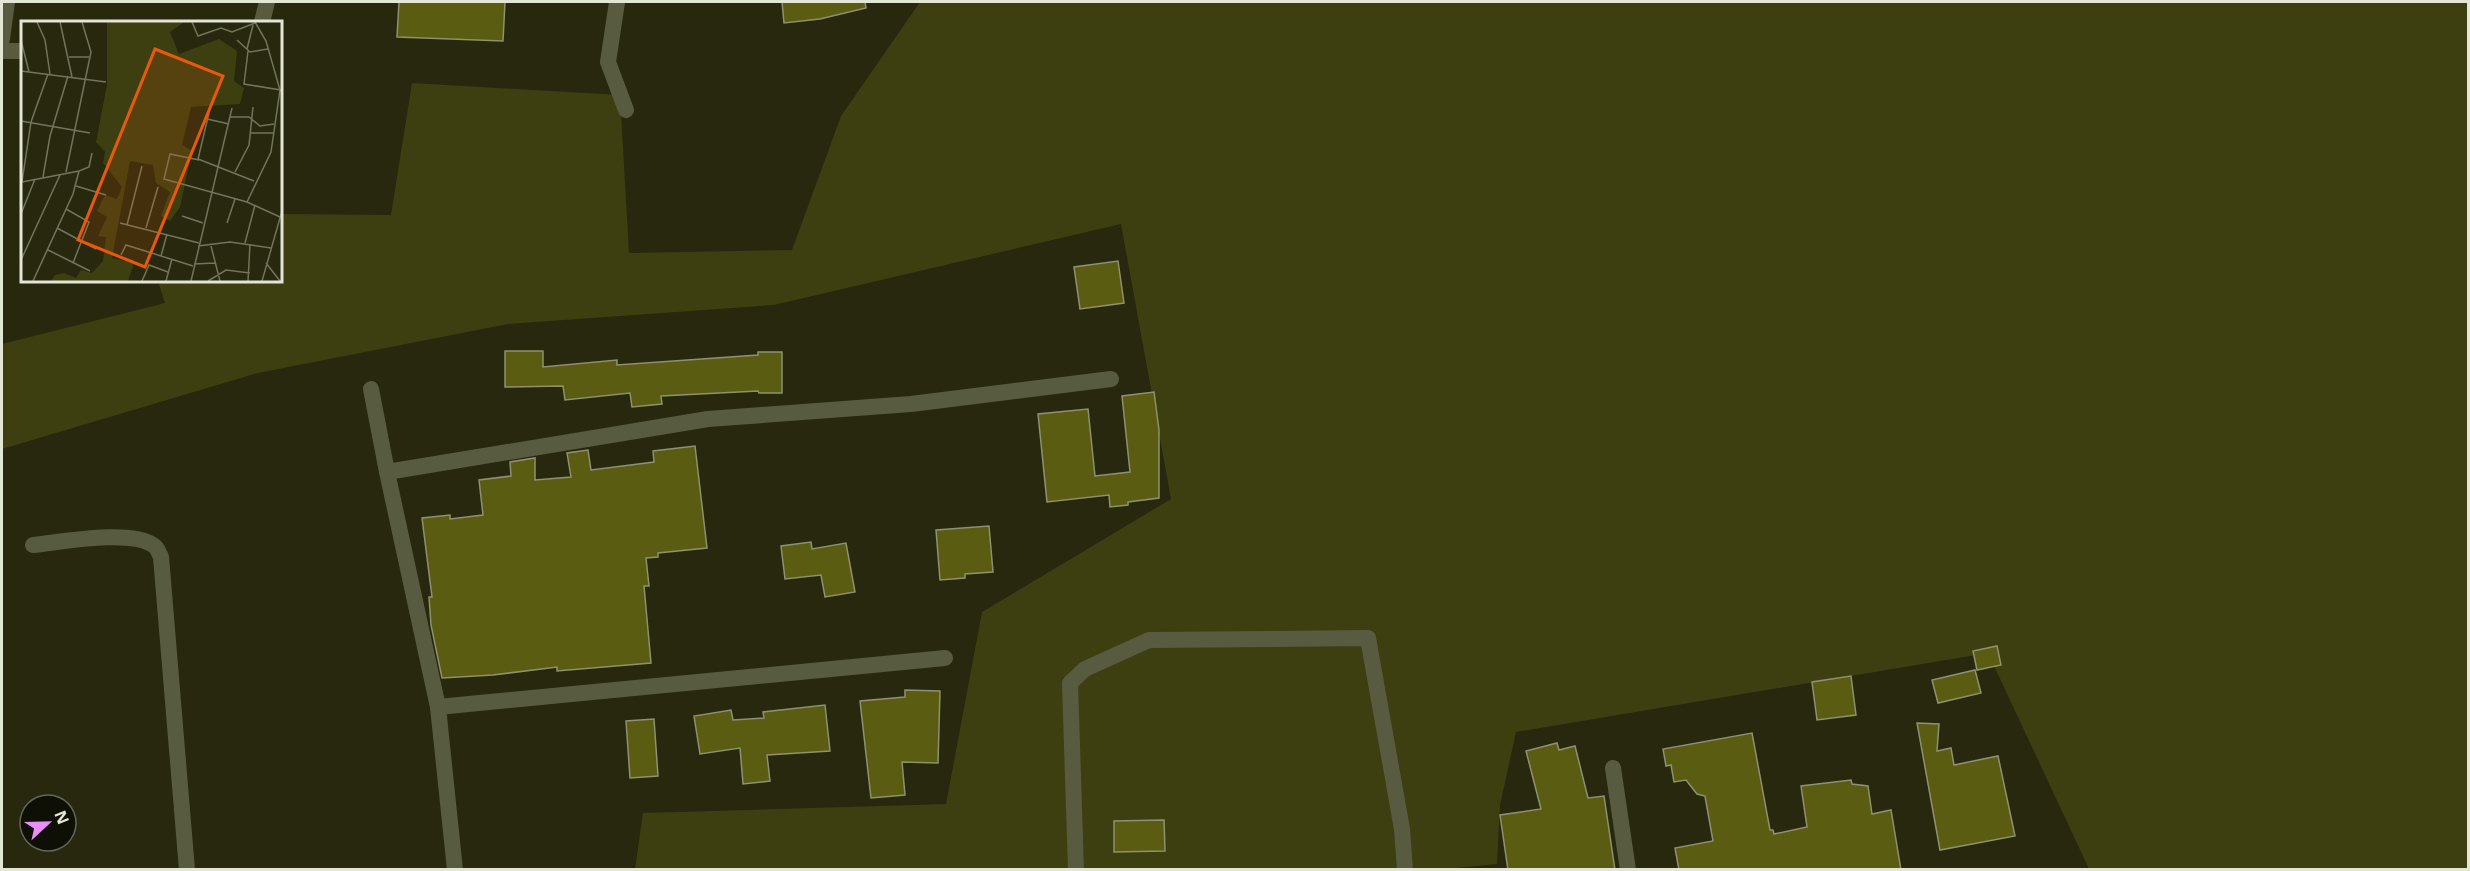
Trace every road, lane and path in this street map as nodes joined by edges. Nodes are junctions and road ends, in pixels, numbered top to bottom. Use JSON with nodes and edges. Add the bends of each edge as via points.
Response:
{"nodes":[{"id":1,"x":7,"y":2,"type":"edge"},
{"id":2,"x":267,"y":2,"type":"edge"},
{"id":3,"x":617,"y":2,"type":"edge"},
{"id":4,"x":262,"y":21,"type":"edge"},
{"id":5,"x":2,"y":39,"type":"edge"},
{"id":6,"x":2,"y":51,"type":"edge"},
{"id":7,"x":21,"y":51,"type":"edge"},
{"id":8,"x":626,"y":110,"type":"dead end"},
{"id":9,"x":1111,"y":378,"type":"dead end"},
{"id":10,"x":371,"y":389,"type":"dead end"},
{"id":11,"x":387,"y":472,"type":"junction"},
{"id":12,"x":33,"y":545,"type":"dead end"},
{"id":13,"x":945,"y":658,"type":"dead end"},
{"id":14,"x":438,"y":707,"type":"junction"},
{"id":15,"x":1613,"y":768,"type":"dead end"},
{"id":16,"x":187,"y":870,"type":"edge"},
{"id":17,"x":455,"y":870,"type":"edge"},
{"id":18,"x":1076,"y":870,"type":"edge"},
{"id":19,"x":1405,"y":870,"type":"edge"},
{"id":20,"x":1628,"y":870,"type":"edge"}],
"edges":[{"from":1,"to":5,"type":"street"},
{"from":2,"to":4,"type":"street"},
{"from":3,"to":8,"type":"street","via":[[608,62]]},
{"from":6,"to":7,"type":"street"},
{"from":9,"to":11,"type":"street","via":[[911,404],[708,419]]},
{"from":10,"to":11,"type":"street"},
{"from":11,"to":14,"type":"street"},
{"from":12,"to":16,"type":"street","via":[[90,538],[135,538],[155,546],[161,557]]},
{"from":13,"to":14,"type":"street"},
{"from":14,"to":17,"type":"street"},
{"from":15,"to":20,"type":"street"},
{"from":18,"to":19,"type":"street","via":[[1070,683],[1085,669],[1149,640],[1368,638],[1402,829]]}]}
